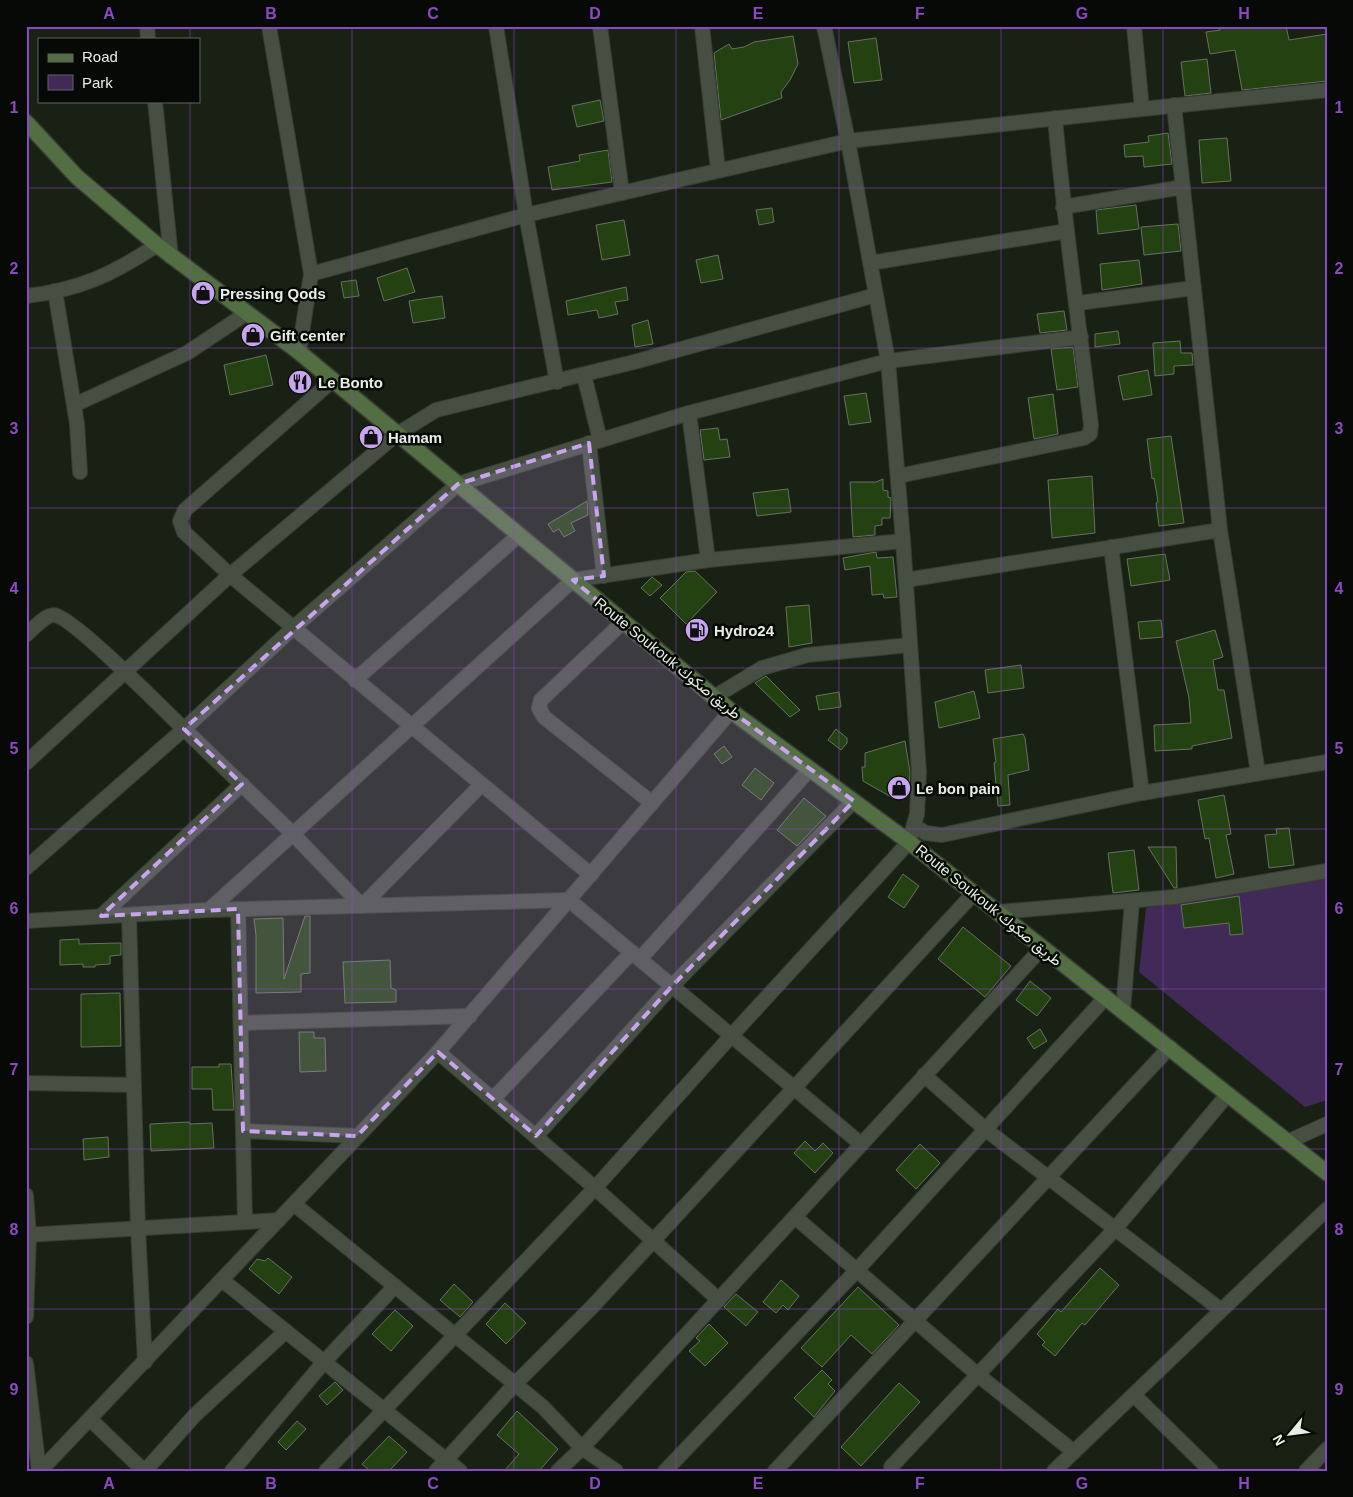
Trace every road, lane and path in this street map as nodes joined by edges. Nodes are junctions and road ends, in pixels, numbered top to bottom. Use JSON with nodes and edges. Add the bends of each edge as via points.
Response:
{"nodes":[{"id":1,"x":269,"y":26,"type":"edge"},
{"id":2,"x":496,"y":26,"type":"edge"},
{"id":3,"x":600,"y":26,"type":"edge"},
{"id":4,"x":702,"y":26,"type":"edge"},
{"id":5,"x":824,"y":26,"type":"edge"},
{"id":6,"x":1134,"y":26,"type":"edge"},
{"id":7,"x":1327,"y":90,"type":"edge"},
{"id":8,"x":155,"y":102,"type":"edge"},
{"id":9,"x":1174,"y":105,"type":"junction"},
{"id":10,"x":1142,"y":109,"type":"junction"},
{"id":11,"x":1055,"y":118,"type":"junction"},
{"id":12,"x":26,"y":122,"type":"edge"},
{"id":13,"x":848,"y":141,"type":"junction"},
{"id":14,"x":718,"y":170,"type":"junction"},
{"id":15,"x":1183,"y":187,"type":"junction"},
{"id":16,"x":622,"y":193,"type":"junction"},
{"id":17,"x":1063,"y":207,"type":"junction"},
{"id":18,"x":526,"y":215,"type":"junction"},
{"id":19,"x":1067,"y":231,"type":"junction"},
{"id":20,"x":157,"y":245,"type":"junction"},
{"id":21,"x":172,"y":257,"type":"junction"},
{"id":22,"x":870,"y":263,"type":"junction"},
{"id":23,"x":311,"y":274,"type":"junction"},
{"id":24,"x":1194,"y":288,"type":"junction"},
{"id":25,"x":56,"y":291,"type":"junction"},
{"id":26,"x":876,"y":294,"type":"junction"},
{"id":27,"x":26,"y":296,"type":"edge"},
{"id":28,"x":1078,"y":303,"type":"junction"},
{"id":29,"x":247,"y":313,"type":"junction"},
{"id":30,"x":1081,"y":337,"type":"junction"},
{"id":31,"x":298,"y":352,"type":"junction"},
{"id":32,"x":888,"y":360,"type":"junction"},
{"id":33,"x":584,"y":375,"type":"junction"},
{"id":34,"x":332,"y":381,"type":"junction"},
{"id":35,"x":557,"y":382,"type":"junction"},
{"id":36,"x":74,"y":404,"type":"junction"},
{"id":37,"x":689,"y":413,"type":"junction"},
{"id":38,"x":396,"y":435,"type":"junction"},
{"id":39,"x":594,"y":442,"type":"junction"},
{"id":40,"x":80,"y":472,"type":"dead end"},
{"id":41,"x":898,"y":476,"type":"junction"},
{"id":42,"x":458,"y":484,"type":"junction"},
{"id":43,"x":1220,"y":530,"type":"junction"},
{"id":44,"x":519,"y":535,"type":"junction"},
{"id":45,"x":903,"y":541,"type":"junction"},
{"id":46,"x":1111,"y":546,"type":"junction"},
{"id":47,"x":708,"y":560,"type":"junction"},
{"id":48,"x":230,"y":575,"type":"junction"},
{"id":49,"x":604,"y":576,"type":"junction"},
{"id":50,"x":573,"y":580,"type":"junction"},
{"id":51,"x":906,"y":580,"type":"junction"},
{"id":52,"x":623,"y":622,"type":"junction"},
{"id":53,"x":293,"y":628,"type":"junction"},
{"id":54,"x":26,"y":635,"type":"edge"},
{"id":55,"x":910,"y":645,"type":"junction"},
{"id":56,"x":125,"y":671,"type":"junction"},
{"id":57,"x":355,"y":680,"type":"junction"},
{"id":58,"x":714,"y":697,"type":"junction"},
{"id":59,"x":731,"y":711,"type":"junction"},
{"id":60,"x":411,"y":727,"type":"junction"},
{"id":61,"x":184,"y":729,"type":"junction"},
{"id":62,"x":1327,"y":762,"type":"edge"},
{"id":63,"x":26,"y":763,"type":"edge"},
{"id":64,"x":810,"y":769,"type":"junction"},
{"id":65,"x":1258,"y":773,"type":"junction"},
{"id":66,"x":242,"y":784,"type":"junction"},
{"id":67,"x":481,"y":785,"type":"junction"},
{"id":68,"x":1142,"y":793,"type":"junction"},
{"id":69,"x":854,"y":801,"type":"junction"},
{"id":70,"x":652,"y":803,"type":"junction"},
{"id":71,"x":914,"y":826,"type":"junction"},
{"id":72,"x":293,"y":834,"type":"junction"},
{"id":73,"x":909,"y":842,"type":"junction"},
{"id":74,"x":26,"y":868,"type":"edge"},
{"id":75,"x":1327,"y":871,"type":"edge"},
{"id":76,"x":591,"y":875,"type":"junction"},
{"id":77,"x":974,"y":894,"type":"junction"},
{"id":78,"x":569,"y":900,"type":"junction"},
{"id":79,"x":1132,"y":902,"type":"junction"},
{"id":80,"x":362,"y":906,"type":"junction"},
{"id":81,"x":238,"y":909,"type":"junction"},
{"id":82,"x":209,"y":910,"type":"junction"},
{"id":83,"x":998,"y":912,"type":"junction"},
{"id":84,"x":129,"y":915,"type":"junction"},
{"id":85,"x":101,"y":916,"type":"junction"},
{"id":86,"x":26,"y":921,"type":"edge"},
{"id":87,"x":1042,"y":948,"type":"junction"},
{"id":88,"x":636,"y":956,"type":"junction"},
{"id":89,"x":673,"y":985,"type":"junction"},
{"id":90,"x":1106,"y":997,"type":"junction"},
{"id":91,"x":1123,"y":1010,"type":"junction"},
{"id":92,"x":470,"y":1016,"type":"junction"},
{"id":93,"x":241,"y":1023,"type":"junction"},
{"id":94,"x":732,"y":1035,"type":"junction"},
{"id":95,"x":1170,"y":1047,"type":"junction"},
{"id":96,"x":438,"y":1052,"type":"junction"},
{"id":97,"x":924,"y":1075,"type":"junction"},
{"id":98,"x":26,"y":1084,"type":"edge"},
{"id":99,"x":134,"y":1085,"type":"junction"},
{"id":100,"x":794,"y":1087,"type":"junction"},
{"id":101,"x":1228,"y":1094,"type":"junction"},
{"id":102,"x":493,"y":1099,"type":"junction"},
{"id":103,"x":1327,"y":1124,"type":"edge"},
{"id":104,"x":985,"y":1129,"type":"junction"},
{"id":105,"x":243,"y":1131,"type":"junction"},
{"id":106,"x":357,"y":1136,"type":"junction"},
{"id":107,"x":536,"y":1136,"type":"junction"},
{"id":108,"x":1287,"y":1142,"type":"junction"},
{"id":109,"x":861,"y":1144,"type":"junction"},
{"id":110,"x":1327,"y":1173,"type":"edge"},
{"id":111,"x":1049,"y":1178,"type":"junction"},
{"id":112,"x":595,"y":1188,"type":"junction"},
{"id":113,"x":26,"y":1194,"type":"edge"},
{"id":114,"x":294,"y":1204,"type":"junction"},
{"id":115,"x":1327,"y":1209,"type":"edge"},
{"id":116,"x":795,"y":1217,"type":"junction"},
{"id":117,"x":279,"y":1220,"type":"junction"},
{"id":118,"x":245,"y":1222,"type":"junction"},
{"id":119,"x":138,"y":1228,"type":"junction"},
{"id":120,"x":1115,"y":1228,"type":"junction"},
{"id":121,"x":28,"y":1235,"type":"edge"},
{"id":122,"x":652,"y":1240,"type":"junction"},
{"id":123,"x":858,"y":1269,"type":"junction"},
{"id":124,"x":222,"y":1280,"type":"junction"},
{"id":125,"x":395,"y":1286,"type":"junction"},
{"id":126,"x":719,"y":1300,"type":"junction"},
{"id":127,"x":1221,"y":1310,"type":"junction"},
{"id":128,"x":26,"y":1317,"type":"edge"},
{"id":129,"x":916,"y":1322,"type":"junction"},
{"id":130,"x":286,"y":1331,"type":"junction"},
{"id":131,"x":455,"y":1336,"type":"junction"},
{"id":132,"x":145,"y":1362,"type":"junction"},
{"id":133,"x":324,"y":1362,"type":"junction"},
{"id":134,"x":26,"y":1363,"type":"edge"},
{"id":135,"x":978,"y":1374,"type":"junction"},
{"id":136,"x":515,"y":1384,"type":"junction"},
{"id":137,"x":1134,"y":1395,"type":"junction"},
{"id":138,"x":383,"y":1409,"type":"junction"},
{"id":139,"x":91,"y":1420,"type":"junction"},
{"id":140,"x":582,"y":1448,"type":"junction"},
{"id":141,"x":1327,"y":1449,"type":"edge"},
{"id":142,"x":1074,"y":1452,"type":"junction"},
{"id":143,"x":446,"y":1459,"type":"junction"},
{"id":144,"x":891,"y":1467,"type":"dead end"},
{"id":145,"x":40,"y":1471,"type":"edge"},
{"id":146,"x":144,"y":1471,"type":"edge"},
{"id":147,"x":232,"y":1471,"type":"edge"},
{"id":148,"x":326,"y":1471,"type":"edge"},
{"id":149,"x":436,"y":1471,"type":"edge"},
{"id":150,"x":460,"y":1471,"type":"edge"},
{"id":151,"x":558,"y":1471,"type":"edge"},
{"id":152,"x":616,"y":1471,"type":"edge"},
{"id":153,"x":665,"y":1471,"type":"edge"},
{"id":154,"x":775,"y":1471,"type":"edge"},
{"id":155,"x":1054,"y":1471,"type":"edge"},
{"id":156,"x":1211,"y":1471,"type":"edge"},
{"id":157,"x":1306,"y":1471,"type":"edge"}],
"edges":[{"from":1,"to":23,"type":"street"},
{"from":2,"to":18,"type":"street"},
{"from":3,"to":16,"type":"street"},
{"from":4,"to":14,"type":"street"},
{"from":5,"to":13,"type":"street"},
{"from":6,"to":10,"type":"street"},
{"from":7,"to":9,"type":"street"},
{"from":8,"to":21,"type":"street"},
{"from":9,"to":10,"type":"street"},
{"from":9,"to":15,"type":"street"},
{"from":10,"to":11,"type":"street"},
{"from":11,"to":13,"type":"street"},
{"from":11,"to":17,"type":"street"},
{"from":12,"to":20,"type":"street","name":"Route Soukouk طريق صكوك","via":[[77,177]]},
{"from":13,"to":14,"type":"street"},
{"from":13,"to":22,"type":"street"},
{"from":14,"to":16,"type":"street"},
{"from":15,"to":17,"type":"street"},
{"from":15,"to":24,"type":"street"},
{"from":16,"to":18,"type":"street"},
{"from":17,"to":19,"type":"street"},
{"from":18,"to":23,"type":"street"},
{"from":18,"to":35,"type":"street"},
{"from":19,"to":22,"type":"street"},
{"from":19,"to":28,"type":"street"},
{"from":20,"to":21,"type":"street","name":"Route Soukouk طريق صكوك"},
{"from":20,"to":25,"type":"street","via":[[106,276]]},
{"from":21,"to":29,"type":"street","name":"Route Soukouk طريق صكوك"},
{"from":22,"to":26,"type":"street"},
{"from":23,"to":31,"type":"street"},
{"from":24,"to":28,"type":"street"},
{"from":24,"to":43,"type":"street"},
{"from":25,"to":27,"type":"street"},
{"from":25,"to":36,"type":"street"},
{"from":26,"to":32,"type":"street"},
{"from":26,"to":33,"type":"street"},
{"from":28,"to":30,"type":"street"},
{"from":29,"to":31,"type":"street","name":"Route Soukouk طريق صكوك"},
{"from":29,"to":36,"type":"street","via":[[187,354]]},
{"from":30,"to":32,"type":"street"},
{"from":30,"to":41,"type":"street","via":[[1090,434],[1084,438]]},
{"from":31,"to":34,"type":"street","name":"Route Soukouk طريق صكوك"},
{"from":32,"to":37,"type":"street"},
{"from":32,"to":41,"type":"street"},
{"from":33,"to":35,"type":"street"},
{"from":33,"to":39,"type":"street"},
{"from":34,"to":38,"type":"street","name":"Route Soukouk طريق صكوك"},
{"from":34,"to":48,"type":"street","via":[[185,510],[180,521],[184,532]]},
{"from":35,"to":38,"type":"street","via":[[436,410]]},
{"from":36,"to":40,"type":"street"},
{"from":37,"to":39,"type":"street"},
{"from":37,"to":47,"type":"street"},
{"from":38,"to":42,"type":"street","name":"Route Soukouk طريق صكوك"},
{"from":38,"to":48,"type":"street"},
{"from":39,"to":42,"type":"street"},
{"from":39,"to":49,"type":"street"},
{"from":41,"to":45,"type":"street"},
{"from":42,"to":44,"type":"street","name":"Route Soukouk طريق صكوك"},
{"from":42,"to":53,"type":"street"},
{"from":43,"to":46,"type":"street"},
{"from":43,"to":65,"type":"street"},
{"from":44,"to":50,"type":"street","name":"Route Soukouk طريق صكوك"},
{"from":44,"to":57,"type":"street"},
{"from":45,"to":47,"type":"street"},
{"from":45,"to":51,"type":"street"},
{"from":46,"to":51,"type":"street"},
{"from":46,"to":68,"type":"street"},
{"from":47,"to":49,"type":"street"},
{"from":48,"to":53,"type":"street"},
{"from":48,"to":56,"type":"street"},
{"from":49,"to":50,"type":"street"},
{"from":50,"to":52,"type":"street","name":"Route Soukouk طريق صكوك"},
{"from":50,"to":60,"type":"street"},
{"from":51,"to":55,"type":"street"},
{"from":52,"to":58,"type":"street","name":"Route Soukouk طريق صكوك"},
{"from":52,"to":70,"type":"street","via":[[541,700],[539,708],[544,716]]},
{"from":53,"to":57,"type":"street"},
{"from":53,"to":61,"type":"street"},
{"from":54,"to":56,"type":"street","via":[[49,616],[57,615]]},
{"from":55,"to":58,"type":"street","via":[[807,655],[762,668]]},
{"from":55,"to":71,"type":"street","via":[[918,772]]},
{"from":56,"to":61,"type":"street"},
{"from":56,"to":63,"type":"street"},
{"from":57,"to":60,"type":"street"},
{"from":58,"to":59,"type":"street","name":"Route Soukouk طريق صكوك"},
{"from":59,"to":64,"type":"street","name":"Route Soukouk طريق صكوك"},
{"from":59,"to":70,"type":"street"},
{"from":60,"to":67,"type":"street"},
{"from":60,"to":72,"type":"street"},
{"from":61,"to":66,"type":"street"},
{"from":61,"to":74,"type":"street"},
{"from":62,"to":65,"type":"street"},
{"from":64,"to":69,"type":"street","name":"Route Soukouk طريق صكوك"},
{"from":64,"to":88,"type":"street"},
{"from":65,"to":68,"type":"street"},
{"from":66,"to":72,"type":"street"},
{"from":66,"to":85,"type":"street"},
{"from":67,"to":76,"type":"street"},
{"from":67,"to":80,"type":"street"},
{"from":68,"to":71,"type":"street","via":[[942,835]]},
{"from":69,"to":73,"type":"street","name":"Route Soukouk طريق صكوك"},
{"from":69,"to":89,"type":"street"},
{"from":70,"to":76,"type":"street"},
{"from":71,"to":73,"type":"street"},
{"from":72,"to":80,"type":"street"},
{"from":72,"to":82,"type":"street"},
{"from":73,"to":77,"type":"street","name":"Route Soukouk طريق صكوك"},
{"from":73,"to":94,"type":"street"},
{"from":75,"to":79,"type":"street"},
{"from":76,"to":78,"type":"street"},
{"from":77,"to":83,"type":"street","name":"Route Soukouk طريق صكوك"},
{"from":77,"to":100,"type":"street"},
{"from":78,"to":80,"type":"street"},
{"from":78,"to":88,"type":"street"},
{"from":78,"to":92,"type":"street"},
{"from":79,"to":83,"type":"street"},
{"from":79,"to":91,"type":"street"},
{"from":80,"to":81,"type":"street"},
{"from":81,"to":82,"type":"street"},
{"from":81,"to":93,"type":"street"},
{"from":82,"to":84,"type":"street"},
{"from":83,"to":87,"type":"street","name":"Route Soukouk طريق صكوك"},
{"from":84,"to":85,"type":"street"},
{"from":84,"to":99,"type":"street"},
{"from":85,"to":86,"type":"street"},
{"from":87,"to":90,"type":"street","name":"Route Soukouk طريق صكوك"},
{"from":87,"to":97,"type":"street"},
{"from":88,"to":89,"type":"street"},
{"from":88,"to":102,"type":"street"},
{"from":89,"to":94,"type":"street"},
{"from":89,"to":107,"type":"street"},
{"from":90,"to":91,"type":"street","name":"Route Soukouk طريق صكوك"},
{"from":90,"to":104,"type":"street"},
{"from":91,"to":95,"type":"street","name":"Route Soukouk طريق صكوك"},
{"from":92,"to":93,"type":"street"},
{"from":92,"to":96,"type":"street"},
{"from":93,"to":105,"type":"street"},
{"from":94,"to":100,"type":"street"},
{"from":94,"to":112,"type":"street"},
{"from":95,"to":101,"type":"street","name":"Route Soukouk طريق صكوك"},
{"from":95,"to":111,"type":"street"},
{"from":96,"to":102,"type":"street"},
{"from":96,"to":106,"type":"street"},
{"from":97,"to":104,"type":"street"},
{"from":97,"to":109,"type":"street"},
{"from":98,"to":99,"type":"street"},
{"from":99,"to":119,"type":"street"},
{"from":100,"to":109,"type":"street"},
{"from":100,"to":122,"type":"street"},
{"from":101,"to":108,"type":"street","name":"Route Soukouk طريق صكوك"},
{"from":101,"to":120,"type":"street"},
{"from":102,"to":107,"type":"street"},
{"from":103,"to":108,"type":"street"},
{"from":104,"to":111,"type":"street"},
{"from":104,"to":123,"type":"street"},
{"from":105,"to":106,"type":"street"},
{"from":105,"to":118,"type":"street"},
{"from":106,"to":114,"type":"street"},
{"from":107,"to":112,"type":"street"},
{"from":108,"to":110,"type":"street","name":"Route Soukouk طريق صكوك"},
{"from":109,"to":116,"type":"street"},
{"from":111,"to":120,"type":"street"},
{"from":111,"to":129,"type":"street"},
{"from":112,"to":122,"type":"street"},
{"from":112,"to":131,"type":"street"},
{"from":113,"to":121,"type":"street"},
{"from":114,"to":117,"type":"street"},
{"from":114,"to":125,"type":"street"},
{"from":115,"to":127,"type":"street"},
{"from":116,"to":123,"type":"street"},
{"from":116,"to":126,"type":"street"},
{"from":117,"to":118,"type":"street"},
{"from":117,"to":124,"type":"street"},
{"from":118,"to":119,"type":"street"},
{"from":119,"to":121,"type":"street"},
{"from":119,"to":132,"type":"street"},
{"from":120,"to":127,"type":"street"},
{"from":120,"to":135,"type":"street"},
{"from":121,"to":128,"type":"street"},
{"from":122,"to":126,"type":"street"},
{"from":122,"to":136,"type":"street","via":[[592,1307]]},
{"from":123,"to":129,"type":"street"},
{"from":123,"to":153,"type":"street"},
{"from":124,"to":130,"type":"street"},
{"from":124,"to":132,"type":"street"},
{"from":125,"to":131,"type":"street"},
{"from":125,"to":133,"type":"street"},
{"from":126,"to":140,"type":"street"},
{"from":127,"to":137,"type":"street"},
{"from":129,"to":135,"type":"street"},
{"from":129,"to":154,"type":"street"},
{"from":130,"to":133,"type":"street"},
{"from":130,"to":146,"type":"street","via":[[195,1415]]},
{"from":131,"to":136,"type":"street"},
{"from":131,"to":138,"type":"street"},
{"from":132,"to":139,"type":"street"},
{"from":133,"to":138,"type":"street"},
{"from":133,"to":147,"type":"street"},
{"from":134,"to":145,"type":"street"},
{"from":135,"to":142,"type":"street"},
{"from":135,"to":144,"type":"street"},
{"from":136,"to":140,"type":"street","via":[[543,1407]]},
{"from":136,"to":143,"type":"street"},
{"from":137,"to":142,"type":"street"},
{"from":137,"to":156,"type":"street"},
{"from":138,"to":143,"type":"street"},
{"from":138,"to":148,"type":"street"},
{"from":139,"to":145,"type":"street"},
{"from":139,"to":146,"type":"street"},
{"from":140,"to":151,"type":"street"},
{"from":140,"to":152,"type":"street"},
{"from":141,"to":157,"type":"street"},
{"from":142,"to":155,"type":"street"},
{"from":143,"to":149,"type":"street"},
{"from":143,"to":150,"type":"street"}]}
